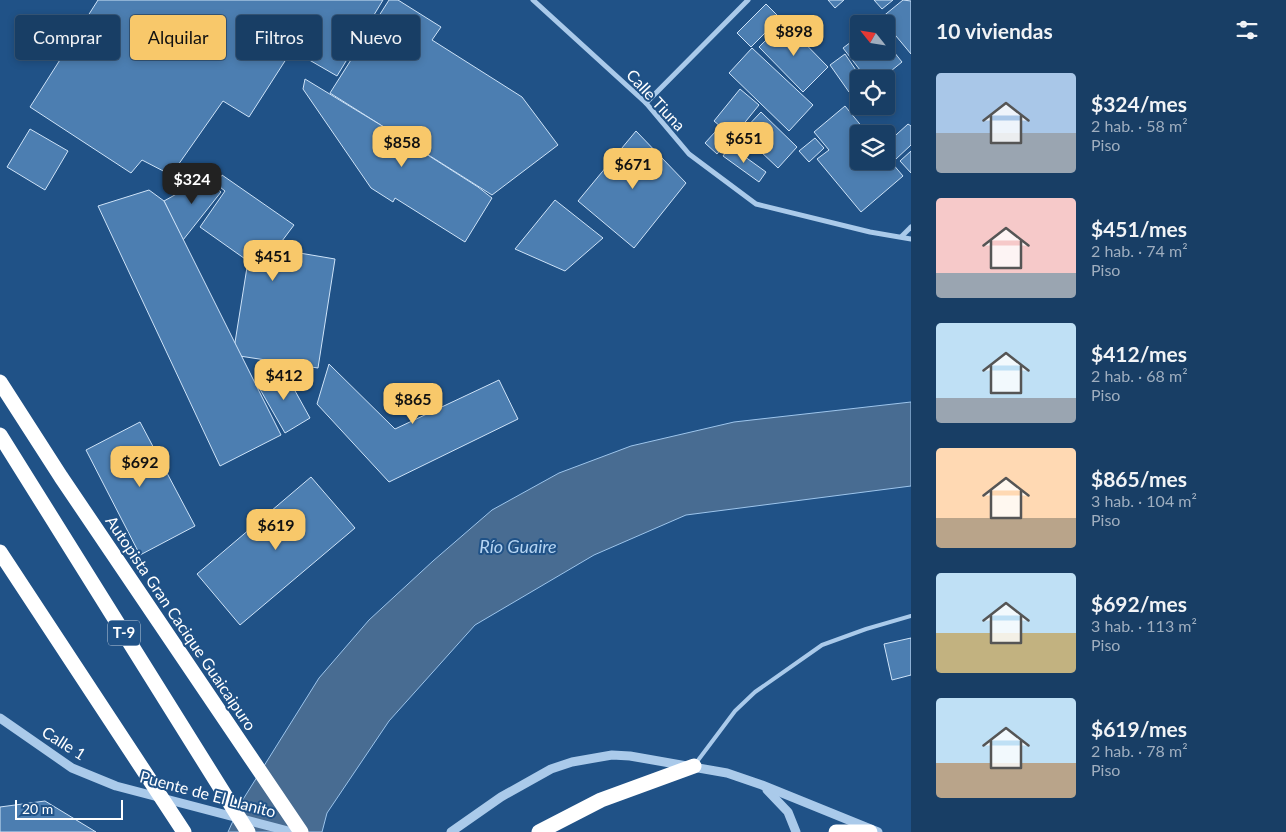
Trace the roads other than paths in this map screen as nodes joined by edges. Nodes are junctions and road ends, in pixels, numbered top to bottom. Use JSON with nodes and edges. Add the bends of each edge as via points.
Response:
{"nodes":[{"id":1,"x":533,"y":0,"type":"edge"},
{"id":2,"x":748,"y":0,"type":"edge"},
{"id":3,"x":646,"y":103,"type":"junction"},
{"id":4,"x":911,"y":228,"type":"edge"},
{"id":5,"x":902,"y":236,"type":"junction"},
{"id":6,"x":911,"y":239,"type":"edge"},
{"id":7,"x":0,"y":382,"type":"edge"},
{"id":8,"x":0,"y":435,"type":"edge"},
{"id":9,"x":0,"y":552,"type":"edge"},
{"id":10,"x":911,"y":616,"type":"edge"},
{"id":11,"x":0,"y":718,"type":"edge"},
{"id":12,"x":694,"y":766,"type":"junction"},
{"id":13,"x":762,"y":785,"type":"junction"},
{"id":14,"x":116,"y":786,"type":"joint"},
{"id":15,"x":184,"y":832,"type":"edge"},
{"id":16,"x":248,"y":832,"type":"edge"},
{"id":17,"x":292,"y":832,"type":"edge"},
{"id":18,"x":301,"y":832,"type":"edge"},
{"id":19,"x":450,"y":832,"type":"edge"},
{"id":20,"x":539,"y":832,"type":"edge"},
{"id":21,"x":796,"y":832,"type":"edge"},
{"id":22,"x":836,"y":832,"type":"edge"},
{"id":23,"x":870,"y":832,"type":"edge"},
{"id":24,"x":878,"y":832,"type":"edge"}],
"edges":[{"from":1,"to":3,"type":"street","name":"Calle Tiuna"},
{"from":2,"to":3,"type":"street"},
{"from":3,"to":5,"type":"street","name":"Calle Tiuna","via":[[689,154],[756,204],[870,232]]},
{"from":4,"to":5,"type":"street"},
{"from":5,"to":6,"type":"street","name":"Calle Tiuna"},
{"from":7,"to":18,"type":"highway","name":"Autopista Gran Cacique Guaicaipuro","number":"T-9"},
{"from":8,"to":16,"type":"highway","number":"T-9","bridge":true},
{"from":9,"to":15,"type":"highway","bridge":true},
{"from":10,"to":12,"type":"lane","via":[[822,645],[755,692],[735,711]]},
{"from":11,"to":14,"type":"street","name":"Calle 1","via":[[72,768]]},
{"from":12,"to":13,"type":"street"},
{"from":12,"to":19,"type":"street","via":[[612,755],[572,762],[551,769],[501,797]]},
{"from":12,"to":20,"type":"highway","via":[[601,800]]},
{"from":13,"to":21,"type":"street","via":[[788,812]]},
{"from":13,"to":24,"type":"street"},
{"from":14,"to":17,"type":"street","name":"Puente de El Llanito","bridge":true},
{"from":22,"to":23,"type":"highway"}]}
